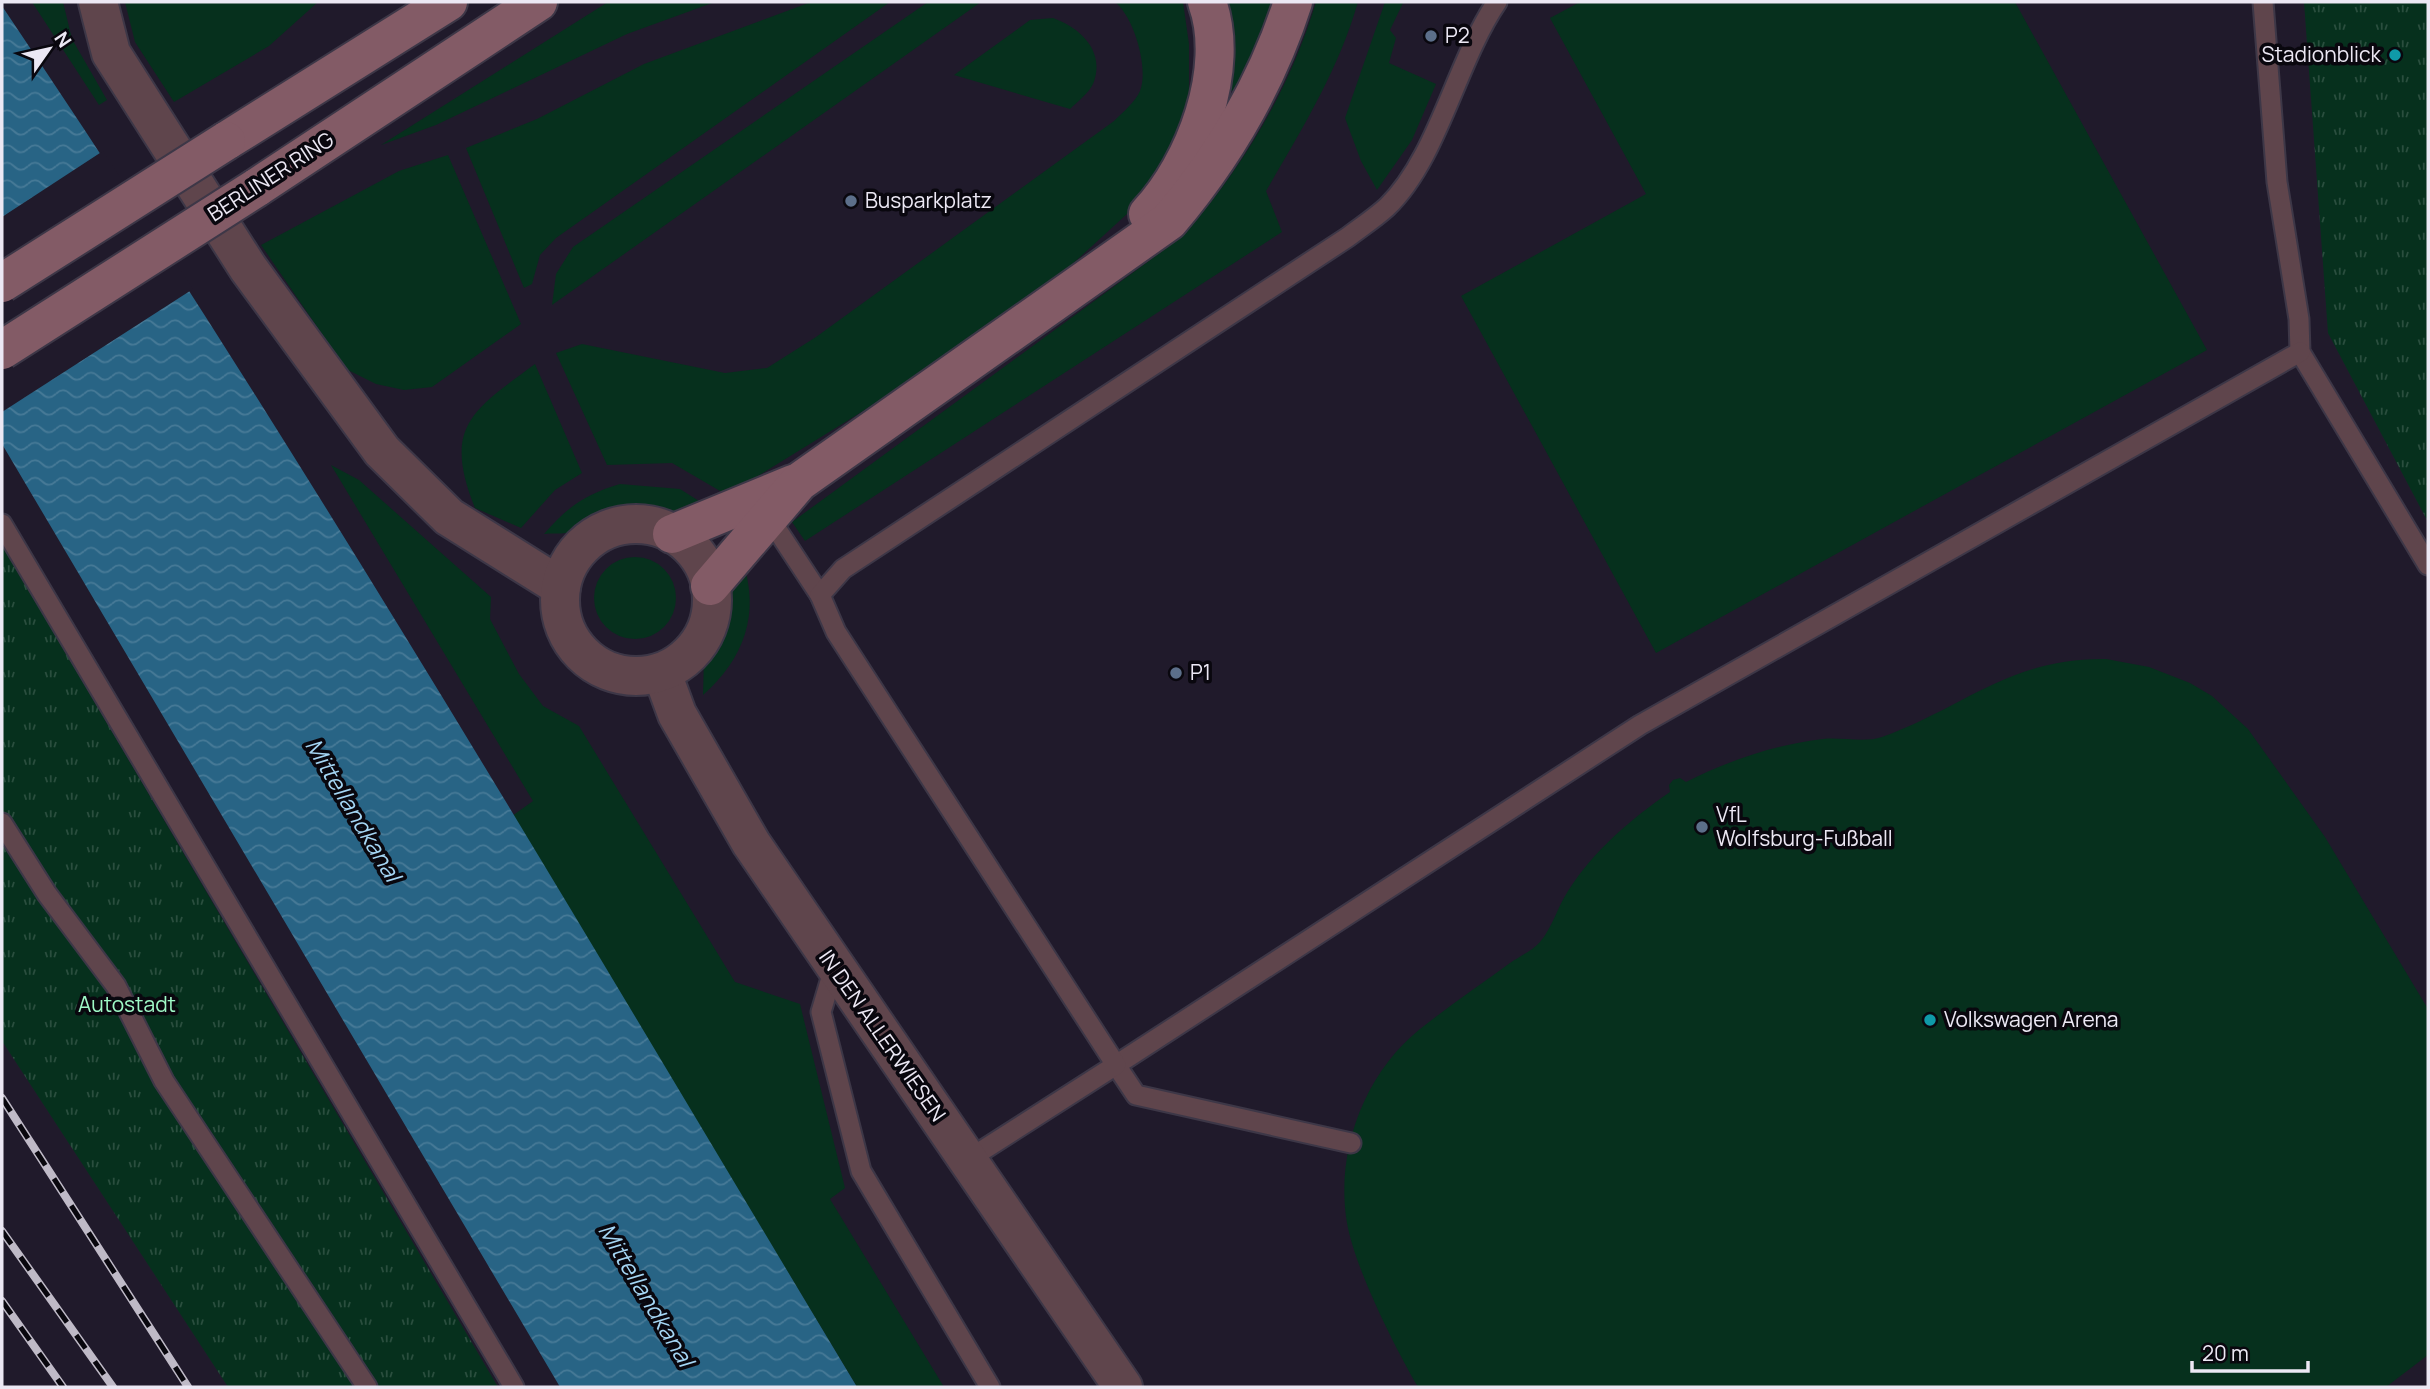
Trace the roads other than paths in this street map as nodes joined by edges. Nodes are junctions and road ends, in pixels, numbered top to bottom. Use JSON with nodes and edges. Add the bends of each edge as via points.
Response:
{"nodes":[{"id":1,"x":98,"y":2,"type":"edge"},
{"id":2,"x":448,"y":2,"type":"edge"},
{"id":3,"x":538,"y":2,"type":"edge"},
{"id":4,"x":1207,"y":2,"type":"edge"},
{"id":5,"x":1293,"y":2,"type":"edge"},
{"id":6,"x":1497,"y":2,"type":"edge"},
{"id":7,"x":2263,"y":2,"type":"edge"},
{"id":8,"x":2,"y":283,"type":"edge"},
{"id":9,"x":1081,"y":284,"type":"junction"},
{"id":10,"x":2,"y":350,"type":"edge"},
{"id":11,"x":2300,"y":352,"type":"junction"},
{"id":12,"x":799,"y":482,"type":"junction"},
{"id":13,"x":768,"y":516,"type":"junction"},
{"id":14,"x":2,"y":524,"type":"edge"},
{"id":15,"x":672,"y":534,"type":"junction"},
{"id":16,"x":2428,"y":565,"type":"edge"},
{"id":17,"x":710,"y":586,"type":"junction"},
{"id":18,"x":561,"y":587,"type":"junction"},
{"id":19,"x":820,"y":594,"type":"junction"},
{"id":20,"x":662,"y":673,"type":"junction"},
{"id":21,"x":2,"y":823,"type":"edge"},
{"id":22,"x":834,"y":968,"type":"junction"},
{"id":23,"x":1116,"y":1065,"type":"junction"},
{"id":24,"x":1351,"y":1143,"type":"dead end"},
{"id":25,"x":969,"y":1159,"type":"junction"},
{"id":26,"x":367,"y":1387,"type":"edge"},
{"id":27,"x":514,"y":1387,"type":"edge"},
{"id":28,"x":990,"y":1387,"type":"edge"},
{"id":29,"x":1123,"y":1387,"type":"edge"}],
"edges":[{"from":1,"to":18,"type":"street","via":[[111,53],[125,76],[248,268],[382,451],[449,517]]},
{"from":2,"to":8,"type":"main road","bridge":true},
{"from":3,"to":10,"type":"main road","name":"BERLINER RING","bridge":true},
{"from":4,"to":9,"type":"main road","via":[[1215,38],[1213,65],[1209,102],[1192,146],[1155,206]]},
{"from":5,"to":9,"type":"main road","via":[[1279,44],[1247,110],[1200,185],[1169,221]]},
{"from":6,"to":19,"type":"lane","via":[[1426,150],[1388,206],[1348,237],[843,569]]},
{"from":7,"to":11,"type":"lane","via":[[2277,182]]},
{"from":9,"to":12,"type":"main road"},
{"from":11,"to":16,"type":"lane"},
{"from":11,"to":23,"type":"lane","via":[[1640,725]]},
{"from":12,"to":13,"type":"main road"},
{"from":12,"to":15,"type":"main road"},
{"from":13,"to":17,"type":"main road"},
{"from":13,"to":19,"type":"lane"},
{"from":14,"to":27,"type":"lane"},
{"from":15,"to":17,"type":"street","via":[[694,551]]},
{"from":15,"to":18,"type":"street","via":[[642,525],[605,531],[580,549],[568,565]]},
{"from":17,"to":20,"type":"street","via":[[710,613],[703,636],[692,651]]},
{"from":18,"to":20,"type":"street","via":[[565,627],[591,662],[623,675]]},
{"from":19,"to":23,"type":"lane","via":[[836,632]]},
{"from":20,"to":22,"type":"street","name":"IN DEN ALLERWIESEN","via":[[682,722],[751,843]]},
{"from":21,"to":26,"type":"lane","via":[[47,894],[116,986],[164,1081]]},
{"from":22,"to":25,"type":"street","name":"IN DEN ALLERWIESEN"},
{"from":22,"to":28,"type":"lane","via":[[821,1012],[861,1171]]},
{"from":23,"to":24,"type":"lane","via":[[1136,1095]]},
{"from":23,"to":25,"type":"lane"},
{"from":25,"to":29,"type":"street","name":"IN DEN ALLERWIESEN"}]}
